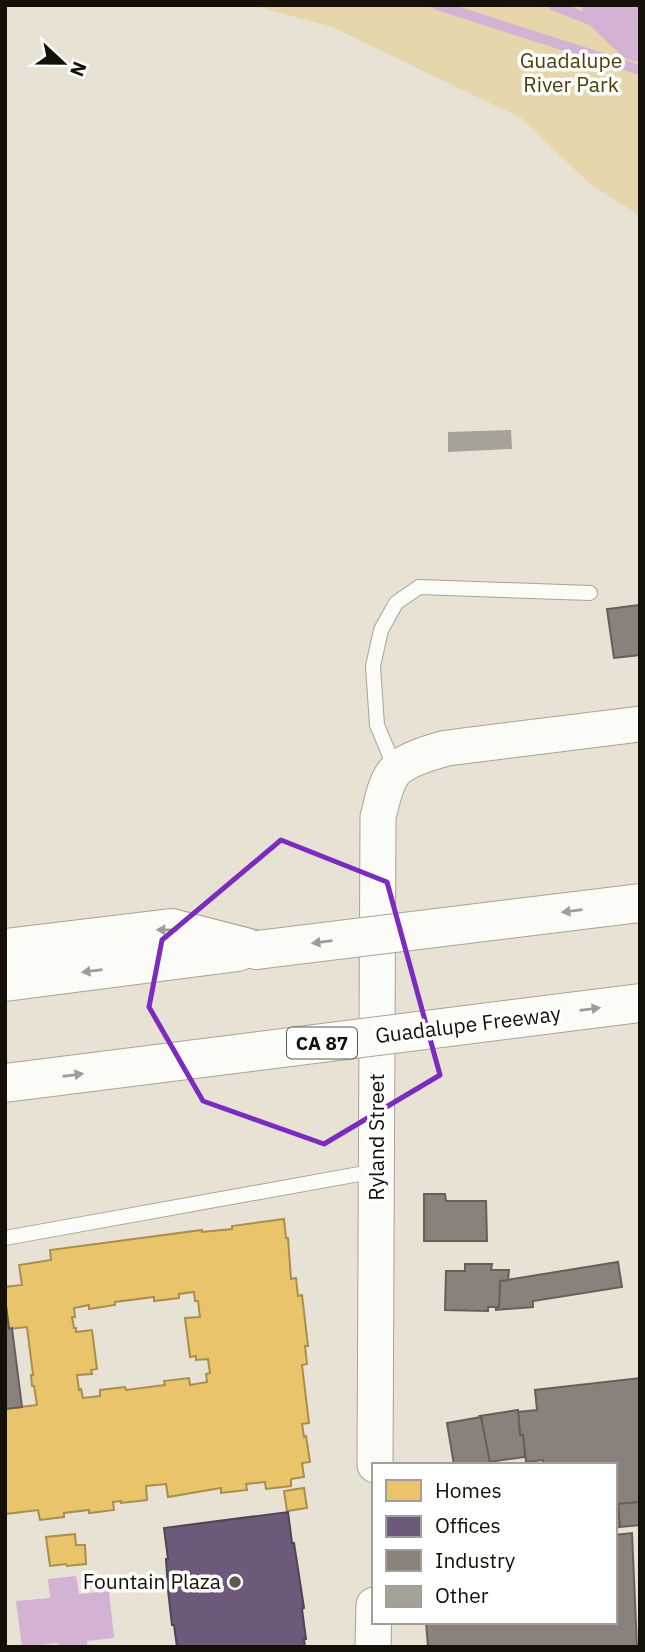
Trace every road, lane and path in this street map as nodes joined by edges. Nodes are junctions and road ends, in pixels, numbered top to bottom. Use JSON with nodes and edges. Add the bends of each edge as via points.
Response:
{"nodes":[{"id":1,"x":590,"y":593,"type":"dead end"},
{"id":2,"x":640,"y":724,"type":"edge"},
{"id":3,"x":396,"y":771,"type":"junction"},
{"id":4,"x":640,"y":903,"type":"edge"},
{"id":5,"x":5,"y":948,"type":"edge"},
{"id":6,"x":257,"y":950,"type":"junction"},
{"id":7,"x":5,"y":982,"type":"edge"},
{"id":8,"x":640,"y":1003,"type":"edge"},
{"id":9,"x":5,"y":1083,"type":"edge"},
{"id":10,"x":377,"y":1171,"type":"junction"},
{"id":11,"x":5,"y":1238,"type":"edge"},
{"id":12,"x":375,"y":1463,"type":"edge"},
{"id":13,"x":374,"y":1624,"type":"edge"},
{"id":14,"x":373,"y":1647,"type":"edge"}],
"edges":[{"from":1,"to":3,"type":"lane","via":[[419,587],[396,603],[381,629],[373,666],[377,725]]},
{"from":2,"to":3,"type":"street","via":[[447,748],[421,755]]},
{"from":3,"to":10,"type":"street","name":"Ryland Street","via":[[378,817]]},
{"from":4,"to":6,"type":"highway","one_way":true,"bridge":true},
{"from":6,"to":5,"type":"highway","one_way":true,"via":[[171,928]]},
{"from":6,"to":7,"type":"highway","one_way":true},
{"from":9,"to":8,"type":"highway","name":"Guadalupe Freeway","number":"CA 87","one_way":true,"bridge":true},
{"from":10,"to":11,"type":"lane"},
{"from":10,"to":12,"type":"street","name":"Ryland Street"},
{"from":13,"to":14,"type":"street"}]}
